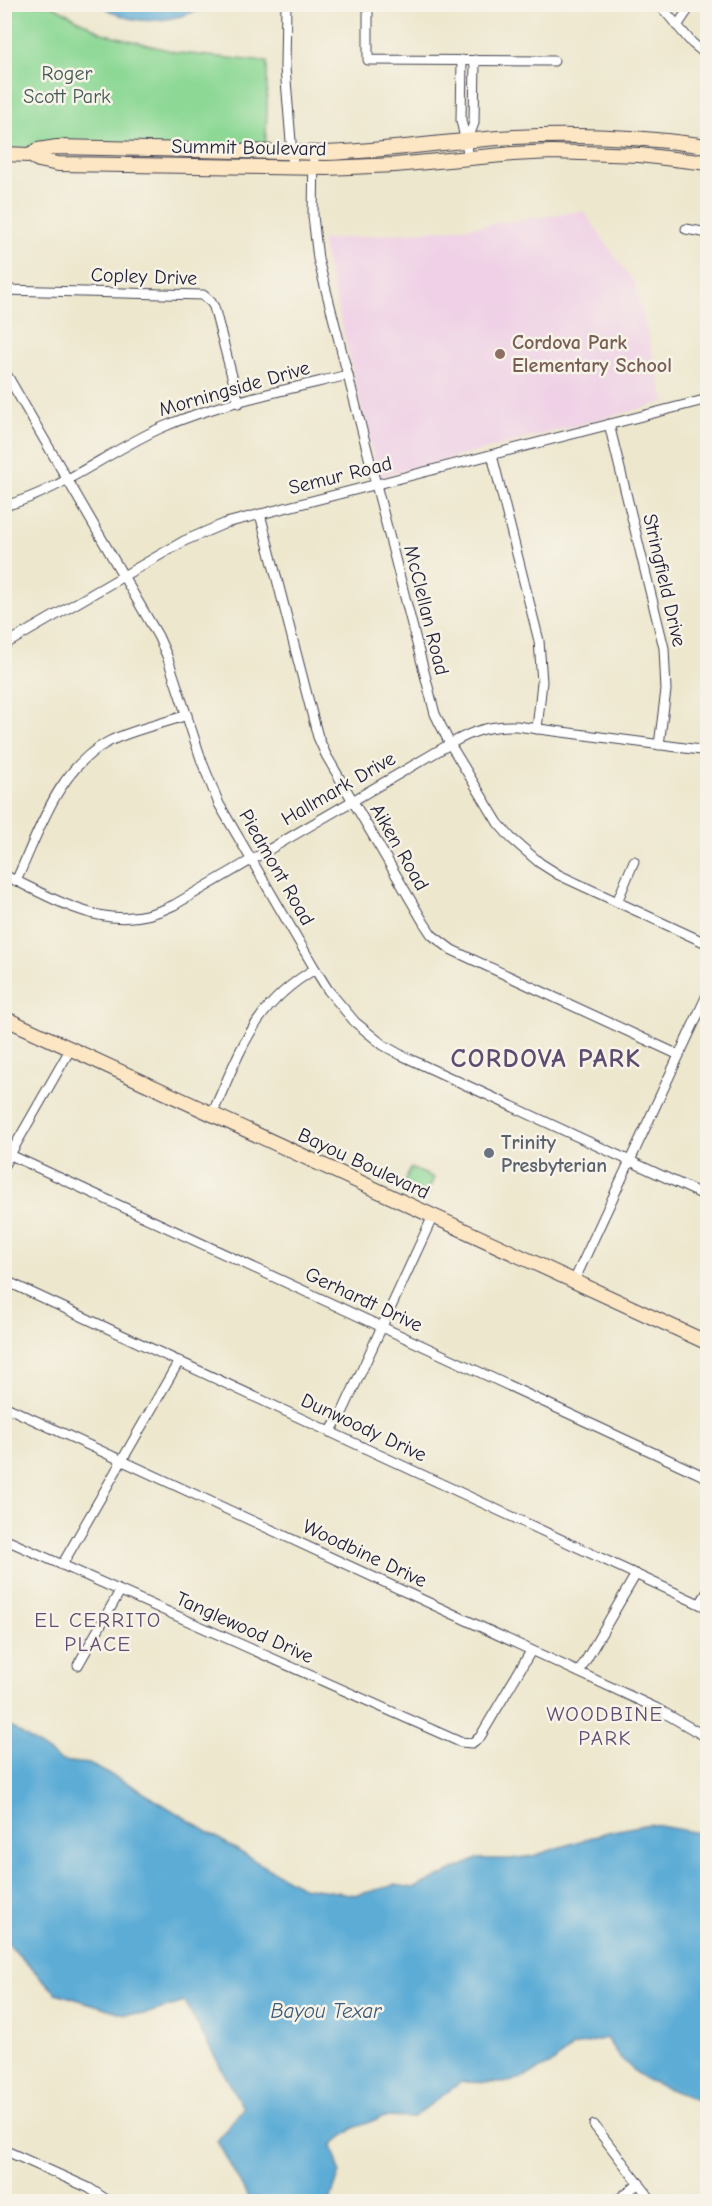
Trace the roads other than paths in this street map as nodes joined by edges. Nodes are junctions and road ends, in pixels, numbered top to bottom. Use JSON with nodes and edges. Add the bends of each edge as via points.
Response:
{"nodes":[{"id":1,"x":286,"y":4,"type":"edge"},
{"id":2,"x":368,"y":4,"type":"edge"},
{"id":3,"x":659,"y":4,"type":"edge"},
{"id":4,"x":692,"y":4,"type":"edge"},
{"id":5,"x":677,"y":26,"type":"junction"},
{"id":6,"x":697,"y":48,"type":"junction"},
{"id":7,"x":689,"y":55,"type":"dead end"},
{"id":8,"x":708,"y":56,"type":"edge"},
{"id":9,"x":462,"y":60,"type":"junction"},
{"id":10,"x":475,"y":60,"type":"junction"},
{"id":11,"x":554,"y":61,"type":"dead end"},
{"id":12,"x":467,"y":141,"type":"junction"},
{"id":13,"x":688,"y":143,"type":"junction"},
{"id":14,"x":708,"y":146,"type":"edge"},
{"id":15,"x":314,"y":152,"type":"junction"},
{"id":16,"x":4,"y":154,"type":"edge"},
{"id":17,"x":469,"y":157,"type":"junction"},
{"id":18,"x":293,"y":159,"type":"junction"},
{"id":19,"x":687,"y":160,"type":"junction"},
{"id":20,"x":708,"y":163,"type":"edge"},
{"id":21,"x":314,"y":167,"type":"junction"},
{"id":22,"x":686,"y":229,"type":"dead end"},
{"id":23,"x":708,"y":233,"type":"edge"},
{"id":24,"x":4,"y":290,"type":"edge"},
{"id":25,"x":4,"y":370,"type":"edge"},
{"id":26,"x":348,"y":375,"type":"junction"},
{"id":27,"x":8,"y":382,"type":"edge"},
{"id":28,"x":708,"y":399,"type":"edge"},
{"id":29,"x":239,"y":403,"type":"junction"},
{"id":30,"x":609,"y":424,"type":"junction"},
{"id":31,"x":492,"y":454,"type":"junction"},
{"id":32,"x":67,"y":479,"type":"junction"},
{"id":33,"x":376,"y":484,"type":"junction"},
{"id":34,"x":4,"y":506,"type":"edge"},
{"id":35,"x":260,"y":514,"type":"junction"},
{"id":36,"x":124,"y":576,"type":"junction"},
{"id":37,"x":4,"y":645,"type":"edge"},
{"id":38,"x":187,"y":715,"type":"junction"},
{"id":39,"x":537,"y":729,"type":"junction"},
{"id":40,"x":450,"y":744,"type":"junction"},
{"id":41,"x":659,"y":745,"type":"junction"},
{"id":42,"x":708,"y":751,"type":"edge"},
{"id":43,"x":352,"y":801,"type":"junction"},
{"id":44,"x":251,"y":859,"type":"junction"},
{"id":45,"x":634,"y":861,"type":"dead end"},
{"id":46,"x":4,"y":875,"type":"edge"},
{"id":47,"x":16,"y":881,"type":"junction"},
{"id":48,"x":617,"y":902,"type":"junction"},
{"id":49,"x":708,"y":944,"type":"edge"},
{"id":50,"x":315,"y":969,"type":"junction"},
{"id":51,"x":708,"y":993,"type":"edge"},
{"id":52,"x":4,"y":1018,"type":"edge"},
{"id":53,"x":70,"y":1048,"type":"junction"},
{"id":54,"x":679,"y":1055,"type":"junction"},
{"id":55,"x":212,"y":1114,"type":"junction"},
{"id":56,"x":7,"y":1154,"type":"edge"},
{"id":57,"x":630,"y":1161,"type":"junction"},
{"id":58,"x":4,"y":1165,"type":"edge"},
{"id":59,"x":708,"y":1197,"type":"edge"},
{"id":60,"x":433,"y":1216,"type":"junction"},
{"id":61,"x":4,"y":1280,"type":"edge"},
{"id":62,"x":574,"y":1281,"type":"junction"},
{"id":63,"x":382,"y":1327,"type":"junction"},
{"id":64,"x":708,"y":1343,"type":"edge"},
{"id":65,"x":179,"y":1361,"type":"junction"},
{"id":66,"x":4,"y":1406,"type":"edge"},
{"id":67,"x":330,"y":1432,"type":"junction"},
{"id":68,"x":122,"y":1460,"type":"junction"},
{"id":69,"x":708,"y":1478,"type":"edge"},
{"id":70,"x":4,"y":1539,"type":"edge"},
{"id":71,"x":62,"y":1565,"type":"junction"},
{"id":72,"x":636,"y":1574,"type":"junction"},
{"id":73,"x":120,"y":1591,"type":"junction"},
{"id":74,"x":708,"y":1591,"type":"edge"},
{"id":75,"x":704,"y":1606,"type":"edge"},
{"id":76,"x":531,"y":1651,"type":"junction"},
{"id":77,"x":78,"y":1665,"type":"dead end"},
{"id":78,"x":579,"y":1672,"type":"junction"},
{"id":79,"x":708,"y":1738,"type":"edge"},
{"id":80,"x":594,"y":2125,"type":"dead end"},
{"id":81,"x":4,"y":2150,"type":"edge"},
{"id":82,"x":639,"y":2183,"type":"junction"},
{"id":83,"x":110,"y":2202,"type":"edge"},
{"id":84,"x":615,"y":2202,"type":"edge"},
{"id":85,"x":653,"y":2202,"type":"edge"}],
"edges":[{"from":1,"to":18,"type":"street","via":[[285,68]]},
{"from":2,"to":9,"type":"street","via":[[368,64]]},
{"from":3,"to":5,"type":"street"},
{"from":4,"to":5,"type":"street"},
{"from":5,"to":6,"type":"street"},
{"from":6,"to":7,"type":"street"},
{"from":6,"to":8,"type":"street"},
{"from":9,"to":10,"type":"street"},
{"from":9,"to":12,"type":"street","via":[[461,120]]},
{"from":10,"to":11,"type":"street"},
{"from":10,"to":12,"type":"street","via":[[474,123]]},
{"from":12,"to":13,"type":"main road","name":"Summit Boulevard","via":[[566,135]]},
{"from":12,"to":15,"type":"main road","name":"Summit Boulevard","via":[[365,152]]},
{"from":12,"to":17,"type":"street"},
{"from":13,"to":14,"type":"main road","name":"Summit Boulevard"},
{"from":13,"to":19,"type":"street"},
{"from":15,"to":18,"type":"main road","name":"Summit Boulevard"},
{"from":15,"to":21,"type":"street","name":"McClellan Road"},
{"from":16,"to":18,"type":"main road","name":"Summit Boulevard","via":[[29,155],[57,147]]},
{"from":17,"to":19,"type":"main road","name":"Summit Boulevard","via":[[585,152]]},
{"from":17,"to":21,"type":"main road","name":"Summit Boulevard","via":[[395,165]]},
{"from":18,"to":21,"type":"main road","name":"Summit Boulevard"},
{"from":19,"to":20,"type":"main road","name":"Summit Boulevard"},
{"from":21,"to":26,"type":"street","name":"McClellan Road","via":[[318,259]]},
{"from":22,"to":23,"type":"street"},
{"from":24,"to":29,"type":"street","name":"Copley Drive","via":[[203,295],[213,307]]},
{"from":25,"to":27,"type":"street","name":"Piedmont Road"},
{"from":26,"to":29,"type":"street","name":"Morningside Drive"},
{"from":26,"to":33,"type":"street","name":"McClellan Road"},
{"from":27,"to":32,"type":"street","name":"Piedmont Road"},
{"from":28,"to":30,"type":"street","name":"Semur Road"},
{"from":29,"to":32,"type":"street","name":"Morningside Drive","via":[[166,425]]},
{"from":30,"to":31,"type":"street","name":"Semur Road"},
{"from":30,"to":41,"type":"street","name":"Stringfield Drive","via":[[664,648],[666,690]]},
{"from":31,"to":33,"type":"street","name":"Semur Road"},
{"from":31,"to":39,"type":"street","via":[[539,641],[542,682]]},
{"from":32,"to":34,"type":"street","name":"Morningside Drive"},
{"from":32,"to":36,"type":"street","name":"Piedmont Road"},
{"from":33,"to":35,"type":"street","name":"Semur Road"},
{"from":33,"to":40,"type":"street","name":"McClellan Road","via":[[435,714]]},
{"from":35,"to":36,"type":"street","name":"Semur Road","via":[[205,531]]},
{"from":35,"to":43,"type":"street","name":"Aiken Road","via":[[318,737]]},
{"from":36,"to":37,"type":"street","name":"Semur Road"},
{"from":36,"to":38,"type":"street","name":"Piedmont Road","via":[[158,636]]},
{"from":38,"to":44,"type":"street","name":"Piedmont Road","via":[[208,780]]},
{"from":38,"to":47,"type":"street","via":[[112,740],[80,762],[60,788]]},
{"from":39,"to":40,"type":"street","name":"Hallmark Drive","via":[[490,727]]},
{"from":39,"to":41,"type":"street","name":"Hallmark Drive"},
{"from":40,"to":43,"type":"street","name":"Hallmark Drive"},
{"from":40,"to":48,"type":"street","name":"McClellan Road","via":[[489,811],[511,838],[559,875]]},
{"from":41,"to":42,"type":"street","name":"Hallmark Drive"},
{"from":43,"to":44,"type":"street","name":"Hallmark Drive"},
{"from":43,"to":54,"type":"street","name":"Aiken Road","via":[[424,923],[442,943]]},
{"from":44,"to":47,"type":"street","name":"Hallmark Drive","via":[[168,908],[123,919],[78,910]]},
{"from":44,"to":50,"type":"street","name":"Piedmont Road"},
{"from":45,"to":48,"type":"street"},
{"from":46,"to":47,"type":"street","name":"Hallmark Drive"},
{"from":48,"to":49,"type":"street","name":"McClellan Road"},
{"from":50,"to":55,"type":"street","via":[[283,991],[261,1014]]},
{"from":50,"to":57,"type":"street","name":"Piedmont Road","via":[[340,1007],[383,1045]]},
{"from":51,"to":54,"type":"street"},
{"from":52,"to":53,"type":"main road","name":"Bayou Boulevard"},
{"from":53,"to":55,"type":"main road","name":"Bayou Boulevard"},
{"from":53,"to":56,"type":"street"},
{"from":54,"to":57,"type":"street"},
{"from":55,"to":60,"type":"main road","name":"Bayou Boulevard"},
{"from":56,"to":58,"type":"street"},
{"from":56,"to":63,"type":"street","name":"Gerhardt Drive"},
{"from":57,"to":59,"type":"street","name":"Piedmont Road"},
{"from":57,"to":62,"type":"street"},
{"from":60,"to":62,"type":"main road","name":"Bayou Boulevard"},
{"from":60,"to":63,"type":"street"},
{"from":61,"to":65,"type":"street","name":"Dunwoody Drive"},
{"from":62,"to":64,"type":"main road","name":"Bayou Boulevard"},
{"from":63,"to":67,"type":"street"},
{"from":63,"to":69,"type":"street","name":"Gerhardt Drive"},
{"from":65,"to":67,"type":"street","name":"Dunwoody Drive"},
{"from":65,"to":68,"type":"street"},
{"from":66,"to":68,"type":"street","name":"Woodbine Drive"},
{"from":67,"to":72,"type":"street","name":"Dunwoody Drive"},
{"from":68,"to":71,"type":"street"},
{"from":68,"to":76,"type":"street","name":"Woodbine Drive"},
{"from":70,"to":71,"type":"street","name":"Tanglewood Drive"},
{"from":71,"to":73,"type":"street","name":"Tanglewood Drive"},
{"from":72,"to":75,"type":"street","name":"Dunwoody Drive"},
{"from":72,"to":78,"type":"street"},
{"from":73,"to":76,"type":"street","name":"Tanglewood Drive","via":[[460,1742],[472,1743],[480,1737]]},
{"from":73,"to":77,"type":"street"},
{"from":74,"to":75,"type":"street"},
{"from":76,"to":78,"type":"street","name":"Woodbine Drive"},
{"from":78,"to":79,"type":"street","name":"Woodbine Drive","via":[[656,1708]]},
{"from":80,"to":82,"type":"street"},
{"from":81,"to":83,"type":"street"},
{"from":82,"to":84,"type":"street"},
{"from":82,"to":85,"type":"street"}]}
